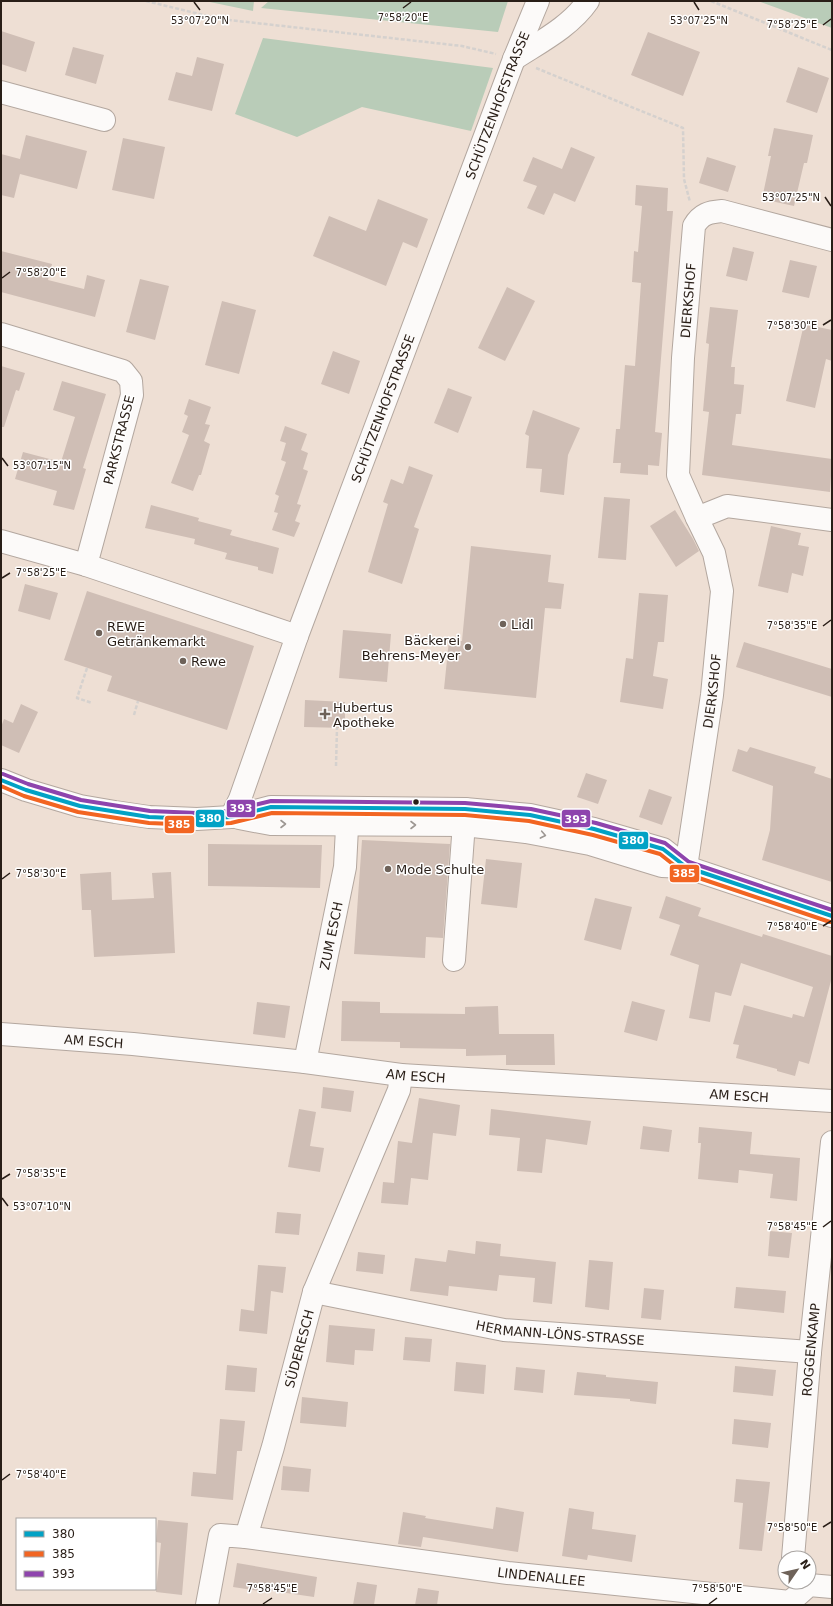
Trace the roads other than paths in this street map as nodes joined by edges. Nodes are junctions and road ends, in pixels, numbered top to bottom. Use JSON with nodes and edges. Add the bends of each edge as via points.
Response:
{"nodes":[{"id":1,"x":538,"y":1,"type":"edge"},
{"id":2,"x":588,"y":1,"type":"edge"},
{"id":3,"x":514,"y":59,"type":"junction"},
{"id":4,"x":1,"y":92,"type":"edge"},
{"id":5,"x":104,"y":120,"type":"dead end"},
{"id":6,"x":832,"y":240,"type":"edge"},
{"id":7,"x":1,"y":334,"type":"edge"},
{"id":8,"x":697,"y":518,"type":"junction"},
{"id":9,"x":832,"y":520,"type":"edge"},
{"id":10,"x":1,"y":541,"type":"edge"},
{"id":11,"x":86,"y":565,"type":"junction"},
{"id":12,"x":297,"y":636,"type":"junction"},
{"id":13,"x":1,"y":780,"type":"edge"},
{"id":14,"x":348,"y":816,"type":"junction"},
{"id":15,"x":231,"y":817,"type":"junction"},
{"id":16,"x":464,"y":817,"type":"junction"},
{"id":17,"x":686,"y":867,"type":"junction"},
{"id":18,"x":832,"y":916,"type":"edge"},
{"id":19,"x":454,"y":960,"type":"dead end"},
{"id":20,"x":1,"y":1034,"type":"edge"},
{"id":21,"x":305,"y":1062,"type":"junction"},
{"id":22,"x":401,"y":1075,"type":"junction"},
{"id":23,"x":832,"y":1101,"type":"edge"},
{"id":24,"x":832,"y":1142,"type":"edge"},
{"id":25,"x":314,"y":1292,"type":"junction"},
{"id":26,"x":810,"y":1352,"type":"junction"},
{"id":27,"x":246,"y":1537,"type":"junction"},
{"id":28,"x":794,"y":1550,"type":"edge"},
{"id":29,"x":832,"y":1587,"type":"edge"},
{"id":30,"x":789,"y":1596,"type":"edge"},
{"id":31,"x":207,"y":1605,"type":"edge"}],
"edges":[{"from":1,"to":3,"type":"street","name":"SCHÜTZENHOFSTRASSE"},
{"from":2,"to":3,"type":"street","via":[[568,23]]},
{"from":3,"to":12,"type":"street","name":"SCHÜTZENHOFSTRASSE"},
{"from":4,"to":5,"type":"street"},
{"from":6,"to":8,"type":"street","name":"DIERKSHOF","via":[[722,211],[699,218],[694,226],[683,358],[678,475]]},
{"from":7,"to":11,"type":"street","name":"PARKSTRASSE","via":[[123,371],[131,381],[132,395]]},
{"from":8,"to":9,"type":"street","via":[[727,506]]},
{"from":8,"to":17,"type":"street","name":"DIERKSHOF","via":[[714,552],[722,591],[712,695]]},
{"from":10,"to":11,"type":"street"},
{"from":11,"to":12,"type":"street"},
{"from":12,"to":15,"type":"street","name":"SCHÜTZENHOFSTRASSE","via":[[240,799]]},
{"from":13,"to":15,"type":"street","via":[[80,806],[115,812],[181,818]]},
{"from":14,"to":15,"type":"street","via":[[271,824]]},
{"from":14,"to":16,"type":"street"},
{"from":14,"to":21,"type":"street","name":"ZUM ESCH","via":[[345,867]]},
{"from":16,"to":17,"type":"street","via":[[590,844],[662,866]]},
{"from":16,"to":19,"type":"street"},
{"from":17,"to":18,"type":"street"},
{"from":20,"to":21,"type":"street","name":"AM ESCH","via":[[133,1044]]},
{"from":21,"to":22,"type":"street","name":"AM ESCH"},
{"from":22,"to":23,"type":"street","name":"AM ESCH"},
{"from":22,"to":25,"type":"street","name":"SÜDERESCH","via":[[399,1090]]},
{"from":24,"to":26,"type":"street","name":"ROGGENKAMP"},
{"from":25,"to":26,"type":"street","name":"HERMANN-LÖNS-STRASSE","via":[[504,1330]]},
{"from":25,"to":27,"type":"street","name":"SÜDERESCH"},
{"from":26,"to":28,"type":"street","name":"ROGGENKAMP"},
{"from":27,"to":30,"type":"street","name":"LINDENALLEE","via":[[508,1573]]},
{"from":27,"to":31,"type":"street","via":[[220,1535]]},
{"from":29,"to":30,"type":"street","name":"LINDENALLEE","via":[[809,1585]]}]}
